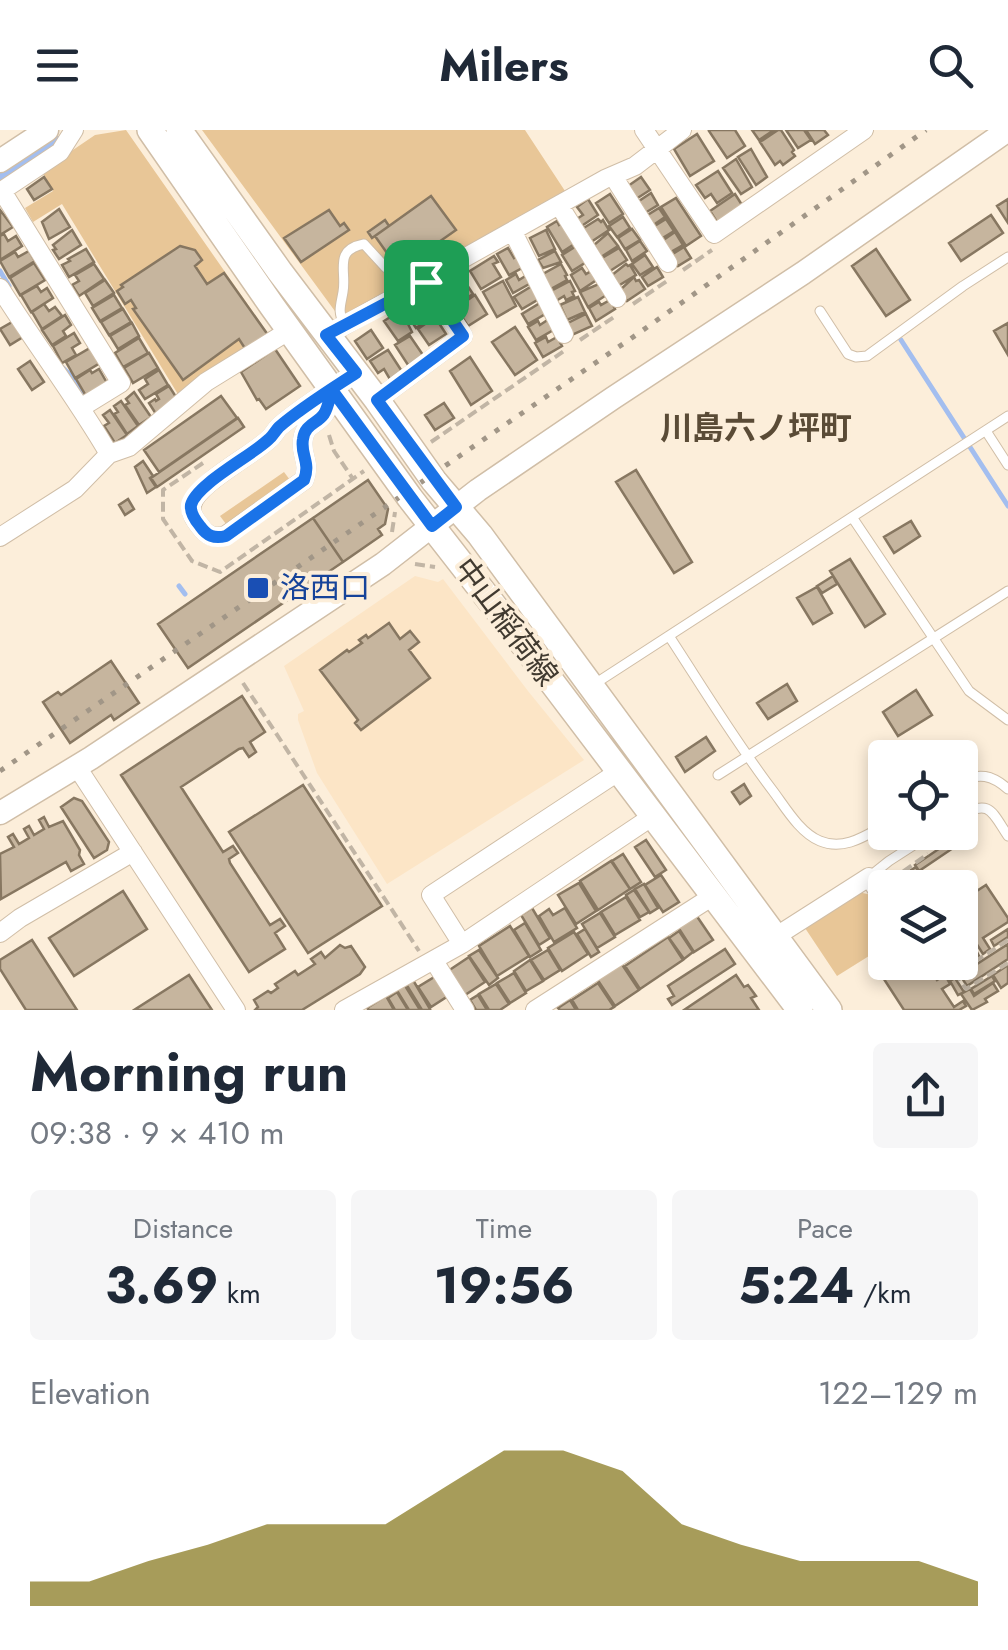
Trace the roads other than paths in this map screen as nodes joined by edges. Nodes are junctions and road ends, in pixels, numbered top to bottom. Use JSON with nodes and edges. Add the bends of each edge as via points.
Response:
{"nodes":[{"id":1,"x":47,"y":130,"type":"edge"},
{"id":2,"x":74,"y":130,"type":"edge"},
{"id":3,"x":150,"y":130,"type":"edge"},
{"id":4,"x":179,"y":130,"type":"edge"},
{"id":5,"x":644,"y":130,"type":"edge"},
{"id":6,"x":682,"y":130,"type":"edge"},
{"id":7,"x":864,"y":130,"type":"edge"},
{"id":8,"x":1008,"y":130,"type":"edge"},
{"id":9,"x":656,"y":150,"type":"junction"},
{"id":10,"x":0,"y":161,"type":"edge"},
{"id":11,"x":613,"y":176,"type":"junction"},
{"id":12,"x":1,"y":192,"type":"edge"},
{"id":13,"x":559,"y":205,"type":"junction"},
{"id":14,"x":513,"y":232,"type":"junction"},
{"id":15,"x":1008,"y":257,"type":"edge"},
{"id":16,"x":386,"y":268,"type":"dead end"},
{"id":17,"x":673,"y":271,"type":"road end"},
{"id":18,"x":426,"y":282,"type":"junction"},
{"id":19,"x":0,"y":288,"type":"edge"},
{"id":20,"x":618,"y":298,"type":"dead end"},
{"id":21,"x":820,"y":311,"type":"dead end"},
{"id":22,"x":290,"y":330,"type":"junction"},
{"id":23,"x":335,"y":330,"type":"junction"},
{"id":24,"x":564,"y":334,"type":"dead end"},
{"id":25,"x":356,"y":373,"type":"junction"},
{"id":26,"x":332,"y":390,"type":"junction"},
{"id":27,"x":377,"y":400,"type":"junction"},
{"id":28,"x":82,"y":407,"type":"junction"},
{"id":29,"x":1008,"y":416,"type":"edge"},
{"id":30,"x":986,"y":431,"type":"junction"},
{"id":31,"x":269,"y":440,"type":"junction"},
{"id":32,"x":303,"y":452,"type":"junction"},
{"id":33,"x":109,"y":454,"type":"junction"},
{"id":34,"x":1008,"y":466,"type":"edge"},
{"id":35,"x":456,"y":507,"type":"junction"},
{"id":36,"x":852,"y":517,"type":"junction"},
{"id":37,"x":432,"y":526,"type":"junction"},
{"id":38,"x":0,"y":537,"type":"edge"},
{"id":39,"x":1008,"y":592,"type":"edge"},
{"id":40,"x":669,"y":636,"type":"junction"},
{"id":41,"x":933,"y":637,"type":"junction"},
{"id":42,"x":590,"y":686,"type":"junction"},
{"id":43,"x":1008,"y":720,"type":"edge"},
{"id":44,"x":747,"y":757,"type":"junction"},
{"id":45,"x":78,"y":767,"type":"junction"},
{"id":46,"x":618,"y":772,"type":"junction"},
{"id":47,"x":718,"y":775,"type":"dead end"},
{"id":48,"x":978,"y":776,"type":"edge"},
{"id":49,"x":1008,"y":789,"type":"edge"},
{"id":50,"x":978,"y":807,"type":"edge"},
{"id":51,"x":0,"y":813,"type":"edge"},
{"id":52,"x":653,"y":816,"type":"junction"},
{"id":53,"x":868,"y":834,"type":"edge"},
{"id":54,"x":1008,"y":836,"type":"edge"},
{"id":55,"x":906,"y":850,"type":"edge"},
{"id":56,"x":133,"y":852,"type":"junction"},
{"id":57,"x":878,"y":870,"type":"edge"},
{"id":58,"x":868,"y":879,"type":"edge"},
{"id":59,"x":713,"y":896,"type":"junction"},
{"id":60,"x":0,"y":933,"type":"edge"},
{"id":61,"x":775,"y":937,"type":"junction"},
{"id":62,"x":462,"y":944,"type":"junction"},
{"id":63,"x":431,"y":963,"type":"junction"},
{"id":64,"x":355,"y":1007,"type":"edge"},
{"id":65,"x":236,"y":1010,"type":"edge"},
{"id":66,"x":464,"y":1010,"type":"edge"},
{"id":67,"x":535,"y":1010,"type":"edge"},
{"id":68,"x":800,"y":1010,"type":"edge"},
{"id":69,"x":829,"y":1010,"type":"edge"}],
"edges":[{"from":1,"to":10,"type":"street"},
{"from":2,"to":12,"type":"street","via":[[60,152]]},
{"from":3,"to":22,"type":"main road","name":"中山稲荷線"},
{"from":4,"to":23,"type":"main road","name":"中山稲荷線"},
{"from":5,"to":9,"type":"street"},
{"from":6,"to":9,"type":"street"},
{"from":7,"to":9,"type":"street","via":[[714,234]]},
{"from":8,"to":35,"type":"street"},
{"from":9,"to":11,"type":"street"},
{"from":11,"to":13,"type":"street"},
{"from":11,"to":17,"type":"street"},
{"from":12,"to":28,"type":"street","via":[[121,383]]},
{"from":13,"to":14,"type":"street"},
{"from":13,"to":20,"type":"street"},
{"from":14,"to":18,"type":"street"},
{"from":14,"to":24,"type":"street"},
{"from":15,"to":21,"type":"lane","via":[[867,356],[848,354]]},
{"from":16,"to":23,"type":"lane","via":[[364,244],[348,252],[341,263],[344,290]]},
{"from":18,"to":23,"type":"street"},
{"from":18,"to":27,"type":"street","via":[[463,336]]},
{"from":19,"to":28,"type":"street"},
{"from":22,"to":26,"type":"main road","name":"中山稲荷線"},
{"from":22,"to":33,"type":"street","via":[[206,382],[129,447]]},
{"from":23,"to":25,"type":"main road","name":"中山稲荷線"},
{"from":25,"to":26,"type":"street"},
{"from":25,"to":27,"type":"main road","name":"中山稲荷線"},
{"from":26,"to":31,"type":"street"},
{"from":26,"to":32,"type":"street","via":[[325,413],[303,435]]},
{"from":26,"to":37,"type":"main road","name":"中山稲荷線"},
{"from":27,"to":35,"type":"main road","name":"中山稲荷線"},
{"from":28,"to":33,"type":"street"},
{"from":29,"to":30,"type":"lane"},
{"from":30,"to":34,"type":"lane"},
{"from":30,"to":36,"type":"lane"},
{"from":31,"to":32,"type":"street","via":[[288,440]]},
{"from":31,"to":32,"type":"street","via":[[196,497],[192,516],[205,533],[226,536],[304,480]]},
{"from":33,"to":38,"type":"street","via":[[76,489]]},
{"from":35,"to":37,"type":"street"},
{"from":35,"to":42,"type":"main road","name":"中山稲荷線"},
{"from":36,"to":40,"type":"lane"},
{"from":36,"to":41,"type":"lane"},
{"from":37,"to":45,"type":"street"},
{"from":37,"to":46,"type":"main road","name":"中山稲荷線"},
{"from":39,"to":41,"type":"lane"},
{"from":40,"to":42,"type":"lane"},
{"from":40,"to":44,"type":"lane"},
{"from":41,"to":43,"type":"lane","via":[[969,691]]},
{"from":41,"to":44,"type":"lane"},
{"from":42,"to":61,"type":"main road","name":"中山稲荷線"},
{"from":44,"to":47,"type":"lane"},
{"from":44,"to":53,"type":"lane","via":[[816,840],[834,845]]},
{"from":45,"to":51,"type":"street"},
{"from":45,"to":56,"type":"street"},
{"from":46,"to":52,"type":"main road","name":"中山稲荷線"},
{"from":46,"to":62,"type":"street","via":[[431,895]]},
{"from":48,"to":49,"type":"lane"},
{"from":50,"to":54,"type":"lane","via":[[992,812]]},
{"from":52,"to":59,"type":"main road","name":"中山稲荷線"},
{"from":52,"to":62,"type":"street"},
{"from":55,"to":57,"type":"lane"},
{"from":56,"to":60,"type":"street"},
{"from":56,"to":65,"type":"street"},
{"from":58,"to":61,"type":"street"},
{"from":59,"to":67,"type":"street"},
{"from":59,"to":68,"type":"main road","name":"中山稲荷線"},
{"from":61,"to":69,"type":"main road","name":"中山稲荷線"},
{"from":62,"to":63,"type":"street"},
{"from":63,"to":64,"type":"street"},
{"from":63,"to":66,"type":"street"}]}
